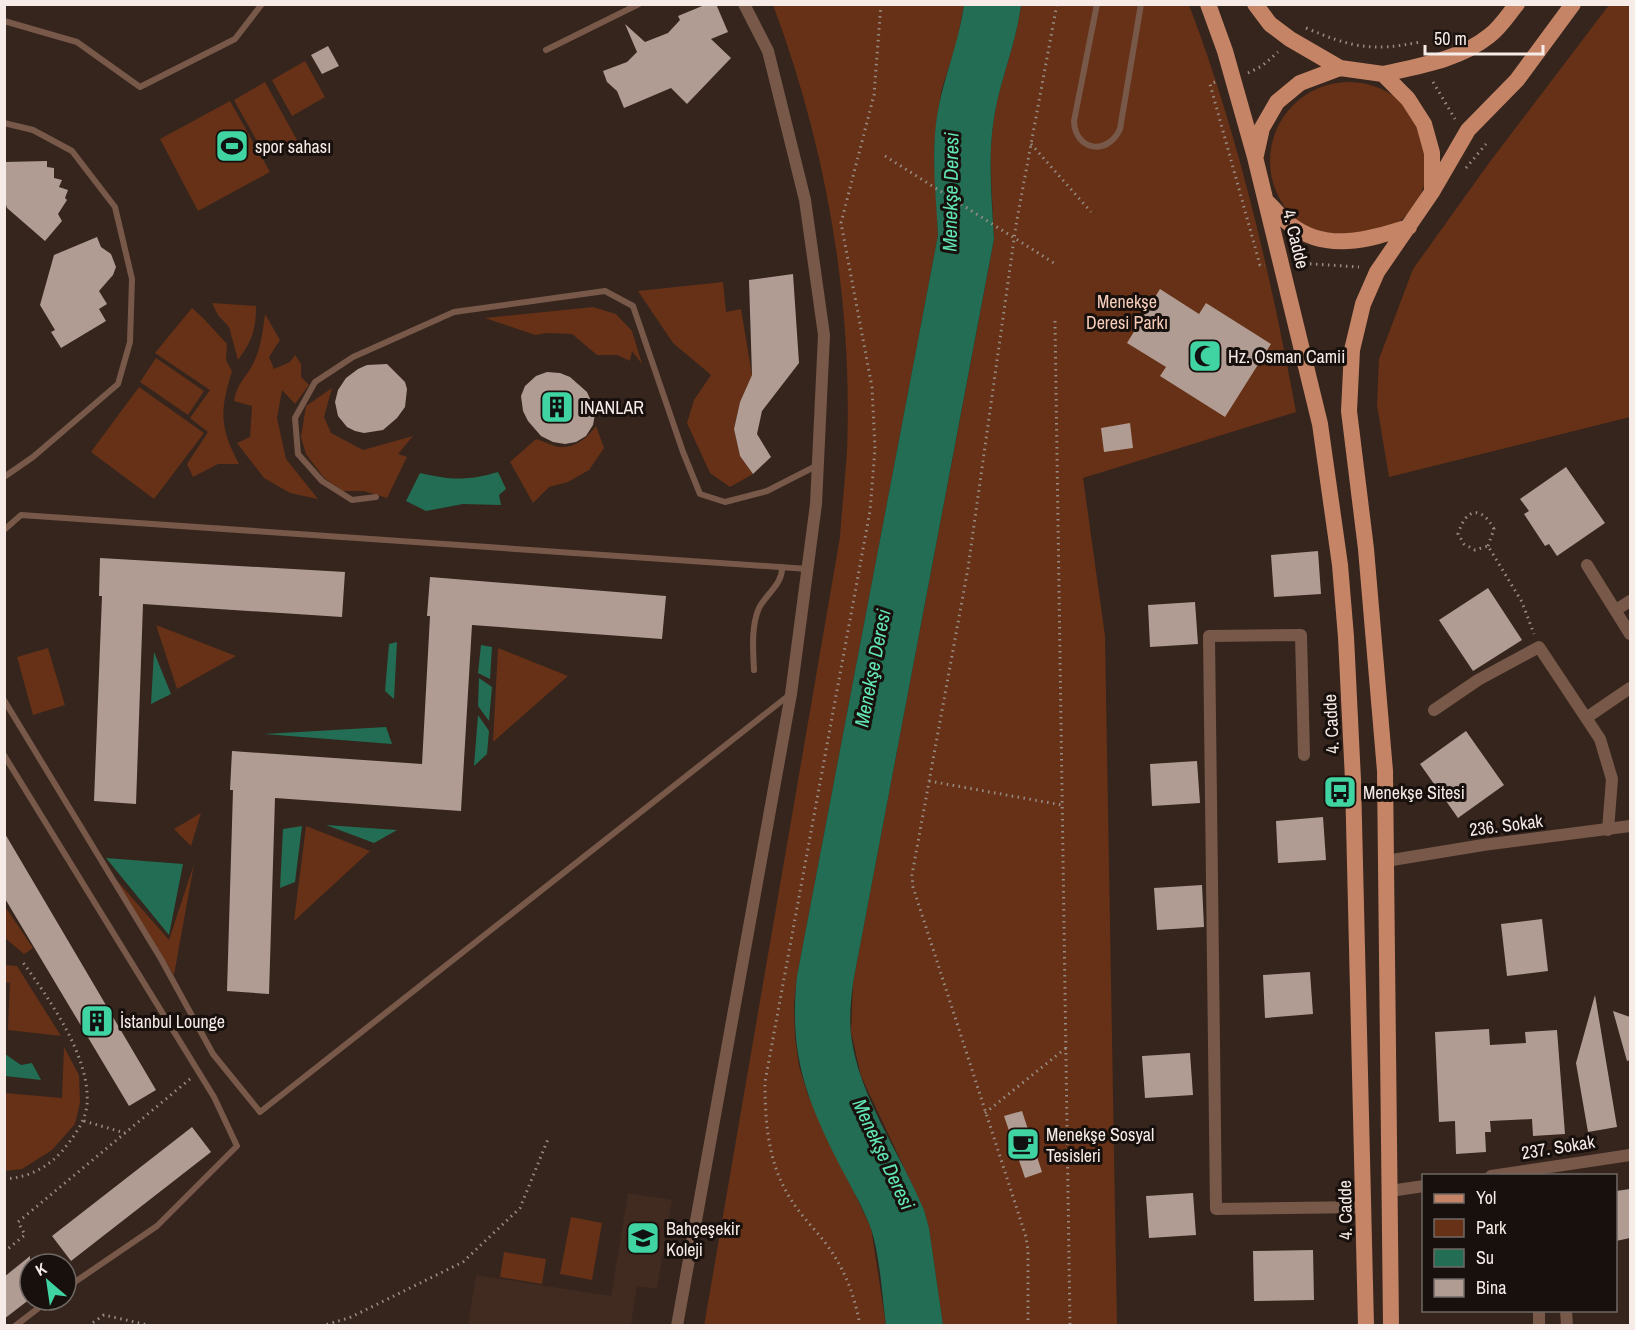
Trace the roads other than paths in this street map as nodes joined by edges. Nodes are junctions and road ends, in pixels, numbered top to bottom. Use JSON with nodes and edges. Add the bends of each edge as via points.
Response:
{"nodes":[{"id":1,"x":262,"y":4,"type":"edge"},
{"id":2,"x":639,"y":4,"type":"edge"},
{"id":3,"x":744,"y":4,"type":"edge"},
{"id":4,"x":1097,"y":4,"type":"edge"},
{"id":5,"x":1141,"y":4,"type":"edge"},
{"id":6,"x":1208,"y":4,"type":"edge"},
{"id":7,"x":1255,"y":4,"type":"edge"},
{"id":8,"x":1517,"y":4,"type":"edge"},
{"id":9,"x":1573,"y":4,"type":"edge"},
{"id":10,"x":4,"y":21,"type":"edge"},
{"id":11,"x":546,"y":50,"type":"dead end"},
{"id":12,"x":1340,"y":68,"type":"junction"},
{"id":13,"x":1383,"y":74,"type":"junction"},
{"id":14,"x":4,"y":123,"type":"edge"},
{"id":15,"x":1255,"y":157,"type":"junction"},
{"id":16,"x":1432,"y":192,"type":"junction"},
{"id":17,"x":1266,"y":201,"type":"junction"},
{"id":18,"x":1409,"y":227,"type":"junction"},
{"id":19,"x":818,"y":465,"type":"junction"},
{"id":20,"x":4,"y":477,"type":"edge"},
{"id":21,"x":376,"y":497,"type":"dead end"},
{"id":22,"x":4,"y":530,"type":"edge"},
{"id":23,"x":1587,"y":565,"type":"dead end"},
{"id":24,"x":782,"y":567,"type":"junction"},
{"id":25,"x":808,"y":569,"type":"junction"},
{"id":26,"x":1630,"y":601,"type":"edge"},
{"id":27,"x":1616,"y":610,"type":"junction"},
{"id":28,"x":1629,"y":627,"type":"edge"},
{"id":29,"x":753,"y":670,"type":"dead end"},
{"id":30,"x":1630,"y":688,"type":"edge"},
{"id":31,"x":791,"y":694,"type":"junction"},
{"id":32,"x":4,"y":700,"type":"edge"},
{"id":33,"x":1434,"y":710,"type":"dead end"},
{"id":34,"x":1586,"y":718,"type":"junction"},
{"id":35,"x":4,"y":755,"type":"edge"},
{"id":36,"x":1304,"y":755,"type":"dead end"},
{"id":37,"x":1630,"y":826,"type":"edge"},
{"id":38,"x":1608,"y":830,"type":"junction"},
{"id":39,"x":1386,"y":861,"type":"junction"},
{"id":40,"x":1630,"y":1155,"type":"edge"},
{"id":41,"x":1504,"y":1174,"type":"edge"},
{"id":42,"x":1422,"y":1186,"type":"edge"},
{"id":43,"x":1390,"y":1191,"type":"junction"},
{"id":44,"x":1364,"y":1207,"type":"junction"},
{"id":45,"x":78,"y":1280,"type":"edge"},
{"id":46,"x":33,"y":1312,"type":"edge"},
{"id":47,"x":1366,"y":1325,"type":"edge"},
{"id":48,"x":15,"y":1326,"type":"edge"},
{"id":49,"x":677,"y":1326,"type":"edge"},
{"id":50,"x":1391,"y":1326,"type":"edge"}],
"edges":[{"from":1,"to":10,"type":"lane","via":[[235,39],[140,87],[77,42]]},
{"from":2,"to":11,"type":"lane"},
{"from":3,"to":19,"type":"street","via":[[768,51],[805,200],[824,335]]},
{"from":4,"to":5,"type":"lane","via":[[1074,121],[1080,139],[1093,147],[1111,142],[1120,129]]},
{"from":6,"to":15,"type":"main road"},
{"from":7,"to":12,"type":"main road","via":[[1269,24]]},
{"from":8,"to":13,"type":"main road","via":[[1490,36],[1462,53]]},
{"from":9,"to":16,"type":"main road","via":[[1517,80],[1468,130]]},
{"from":12,"to":13,"type":"main road"},
{"from":12,"to":15,"type":"main road","via":[[1300,83],[1277,102],[1262,128]]},
{"from":13,"to":16,"type":"main road","via":[[1408,99],[1424,124],[1432,153]]},
{"from":14,"to":20,"type":"lane","via":[[33,130],[72,152],[115,207],[132,279],[130,342],[118,384]]},
{"from":15,"to":17,"type":"main road"},
{"from":16,"to":18,"type":"main road"},
{"from":17,"to":18,"type":"main road","via":[[1291,226],[1317,238],[1346,243]]},
{"from":17,"to":44,"type":"main road","name":"4. Cadde","via":[[1320,424],[1340,565],[1352,768]]},
{"from":18,"to":39,"type":"main road","via":[[1377,272],[1363,304],[1352,350],[1349,411],[1366,549],[1384,759]]},
{"from":19,"to":21,"type":"lane","via":[[767,491],[746,497],[725,502],[700,494],[633,306],[606,291],[454,312],[353,357],[315,382],[295,418],[298,454],[322,481],[352,500]]},
{"from":19,"to":25,"type":"street"},
{"from":22,"to":24,"type":"lane","via":[[21,515]]},
{"from":23,"to":27,"type":"street"},
{"from":24,"to":25,"type":"lane"},
{"from":24,"to":29,"type":"lane","via":[[782,574],[757,614]]},
{"from":25,"to":31,"type":"street"},
{"from":26,"to":27,"type":"street"},
{"from":27,"to":28,"type":"street"},
{"from":30,"to":34,"type":"street"},
{"from":31,"to":32,"type":"lane","via":[[260,1112],[213,1054],[161,959]]},
{"from":31,"to":49,"type":"street"},
{"from":33,"to":34,"type":"street","via":[[1478,680],[1539,647]]},
{"from":34,"to":38,"type":"street","via":[[1600,739],[1612,779]]},
{"from":35,"to":45,"type":"lane","via":[[214,1097],[237,1146],[157,1226]]},
{"from":36,"to":44,"type":"street","via":[[1301,635],[1209,636],[1216,1209]]},
{"from":37,"to":38,"type":"street","name":"236. Sokak"},
{"from":38,"to":39,"type":"street","name":"236. Sokak"},
{"from":39,"to":43,"type":"main road"},
{"from":40,"to":41,"type":"street","name":"237. Sokak"},
{"from":42,"to":43,"type":"street"},
{"from":43,"to":50,"type":"main road"},
{"from":44,"to":47,"type":"main road","name":"4. Cadde"},
{"from":46,"to":48,"type":"lane"}]}
